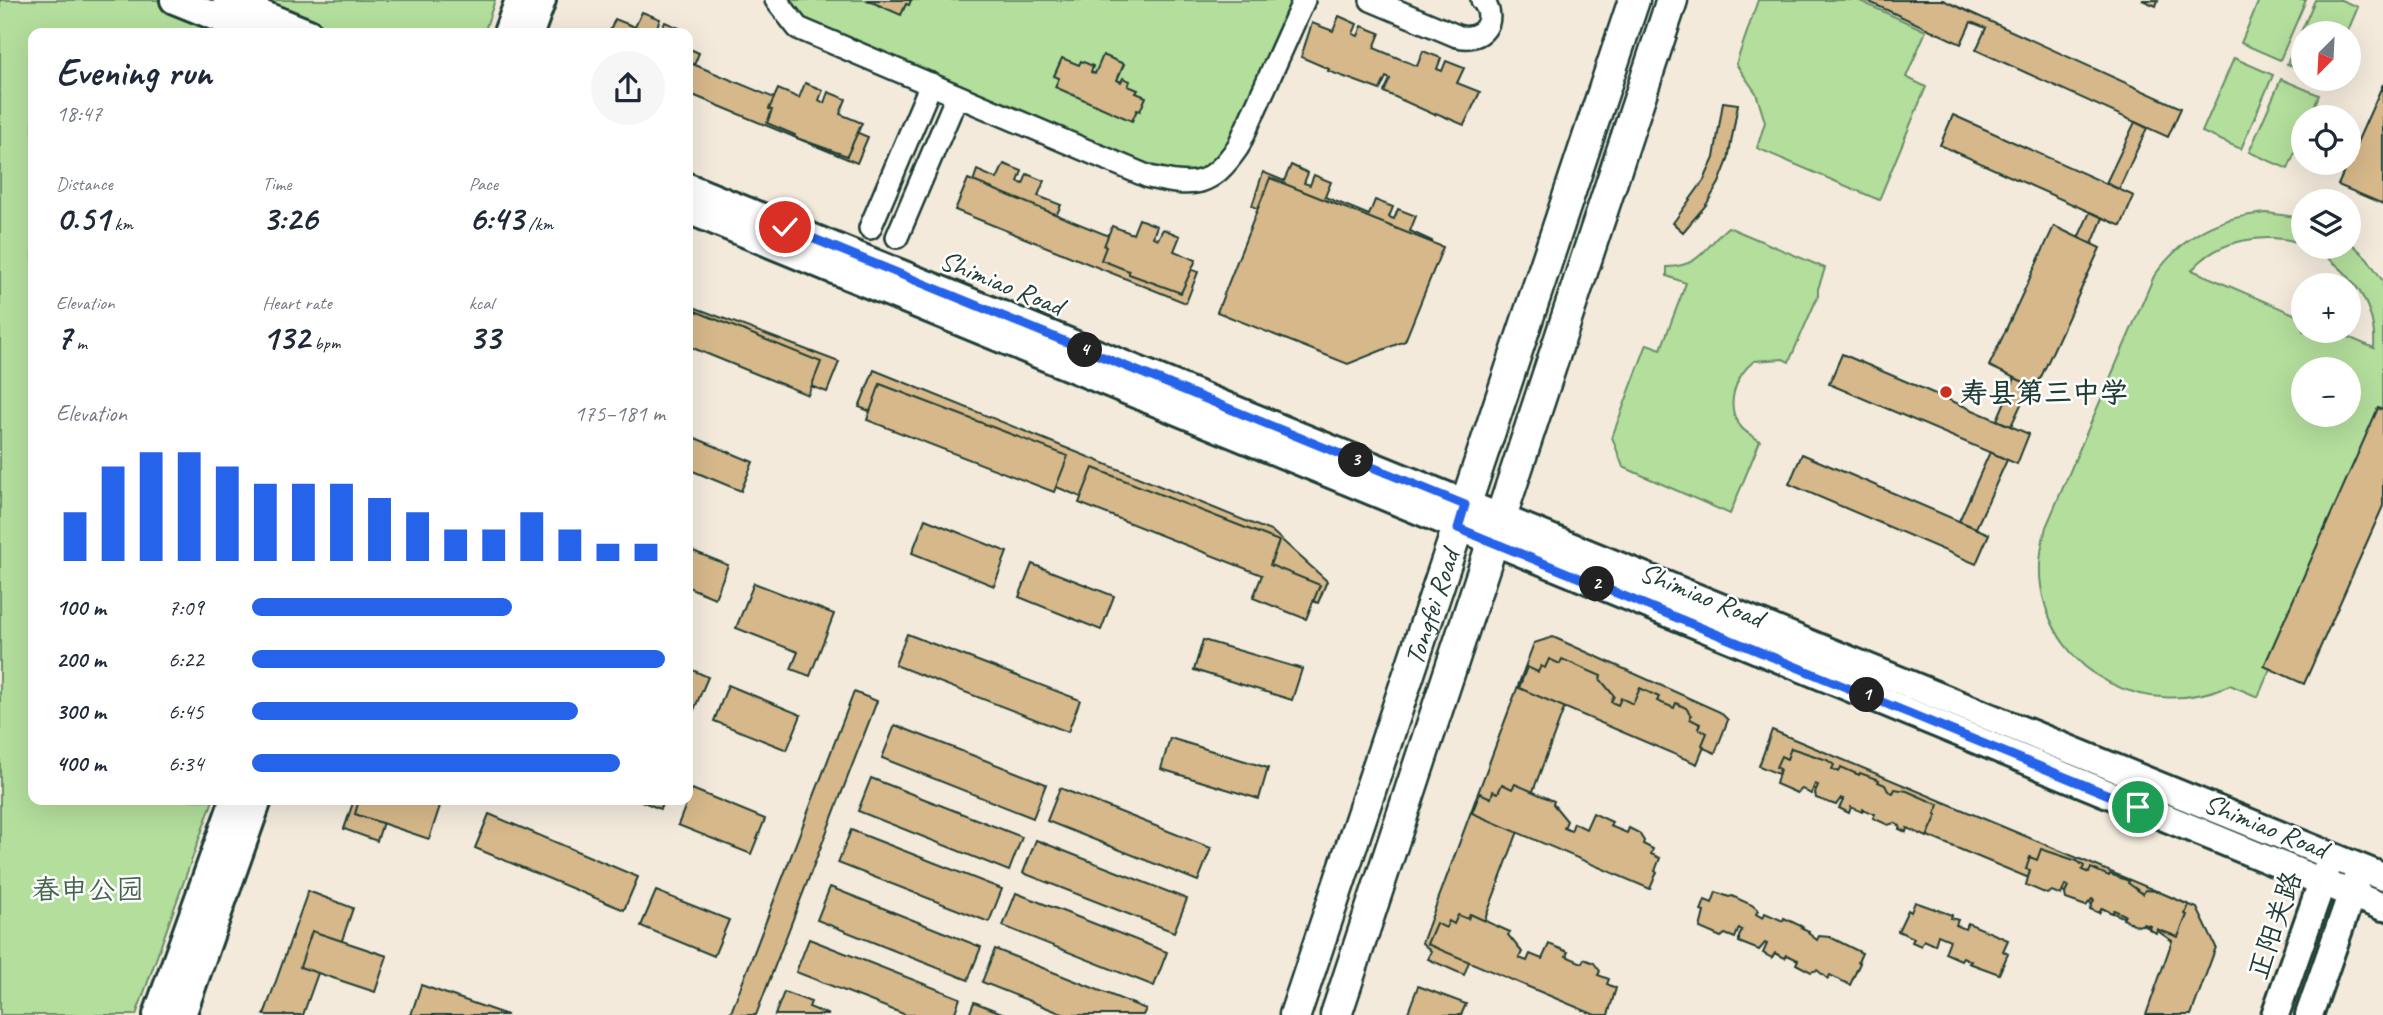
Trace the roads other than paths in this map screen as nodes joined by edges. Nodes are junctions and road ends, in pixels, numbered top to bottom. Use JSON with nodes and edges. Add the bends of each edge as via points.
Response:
{"nodes":[{"id":1,"x":174,"y":0,"type":"edge"},
{"id":2,"x":227,"y":0,"type":"edge"},
{"id":3,"x":519,"y":0,"type":"edge"},
{"id":4,"x":542,"y":0,"type":"edge"},
{"id":5,"x":776,"y":0,"type":"edge"},
{"id":6,"x":1304,"y":0,"type":"edge"},
{"id":7,"x":1371,"y":0,"type":"edge"},
{"id":8,"x":1482,"y":0,"type":"edge"},
{"id":9,"x":1634,"y":0,"type":"edge"},
{"id":10,"x":1672,"y":0,"type":"edge"},
{"id":11,"x":244,"y":28,"type":"edge"},
{"id":12,"x":297,"y":28,"type":"edge"},
{"id":13,"x":509,"y":28,"type":"edge"},
{"id":14,"x":532,"y":28,"type":"edge"},
{"id":15,"x":931,"y":85,"type":"junction"},
{"id":16,"x":957,"y":96,"type":"junction"},
{"id":17,"x":693,"y":189,"type":"edge"},
{"id":18,"x":693,"y":212,"type":"edge"},
{"id":19,"x":870,"y":228,"type":"dead end"},
{"id":20,"x":897,"y":237,"type":"dead end"},
{"id":21,"x":1461,"y":517,"type":"junction"},
{"id":22,"x":1497,"y":530,"type":"junction"},
{"id":23,"x":232,"y":805,"type":"edge"},
{"id":24,"x":256,"y":805,"type":"edge"},
{"id":25,"x":2331,"y":856,"type":"junction"},
{"id":26,"x":2372,"y":872,"type":"edge"},
{"id":27,"x":2322,"y":882,"type":"junction"},
{"id":28,"x":2352,"y":894,"type":"junction"},
{"id":29,"x":2383,"y":907,"type":"edge"},
{"id":30,"x":157,"y":1015,"type":"edge"},
{"id":31,"x":182,"y":1015,"type":"edge"},
{"id":32,"x":1295,"y":1015,"type":"edge"},
{"id":33,"x":1336,"y":1015,"type":"edge"},
{"id":34,"x":2275,"y":1015,"type":"edge"},
{"id":35,"x":2309,"y":1015,"type":"edge"}],
"edges":[{"from":1,"to":11,"type":"street"},
{"from":2,"to":12,"type":"street"},
{"from":3,"to":13,"type":"street"},
{"from":4,"to":14,"type":"street"},
{"from":5,"to":15,"type":"street","via":[[798,28]]},
{"from":6,"to":16,"type":"street","via":[[1238,147],[1224,167],[1204,181],[1178,184],[1149,177]]},
{"from":7,"to":8,"type":"street","via":[[1469,38],[1480,34],[1487,24],[1488,10]]},
{"from":9,"to":21,"type":"main road","name":"Tongfei Road"},
{"from":10,"to":22,"type":"main road","name":"Tongfei Road"},
{"from":15,"to":16,"type":"street"},
{"from":15,"to":19,"type":"street"},
{"from":16,"to":20,"type":"street"},
{"from":17,"to":21,"type":"street","name":"Shimiao Road"},
{"from":18,"to":21,"type":"street","name":"Shimiao Road"},
{"from":21,"to":22,"type":"street","name":"Shimiao Road"},
{"from":21,"to":32,"type":"main road","name":"Tongfei Road"},
{"from":22,"to":25,"type":"street","name":"Shimiao Road"},
{"from":22,"to":27,"type":"street","name":"Shimiao Road"},
{"from":22,"to":33,"type":"main road","name":"Tongfei Road"},
{"from":23,"to":30,"type":"street"},
{"from":24,"to":31,"type":"street"},
{"from":25,"to":26,"type":"street","name":"Shimiao Road"},
{"from":25,"to":27,"type":"street","name":"正阳关路"},
{"from":26,"to":28,"type":"street"},
{"from":27,"to":28,"type":"street","name":"Shimiao Road"},
{"from":27,"to":34,"type":"street","name":"正阳关路"},
{"from":28,"to":29,"type":"street","name":"Shimiao Road"},
{"from":28,"to":35,"type":"street"}]}
